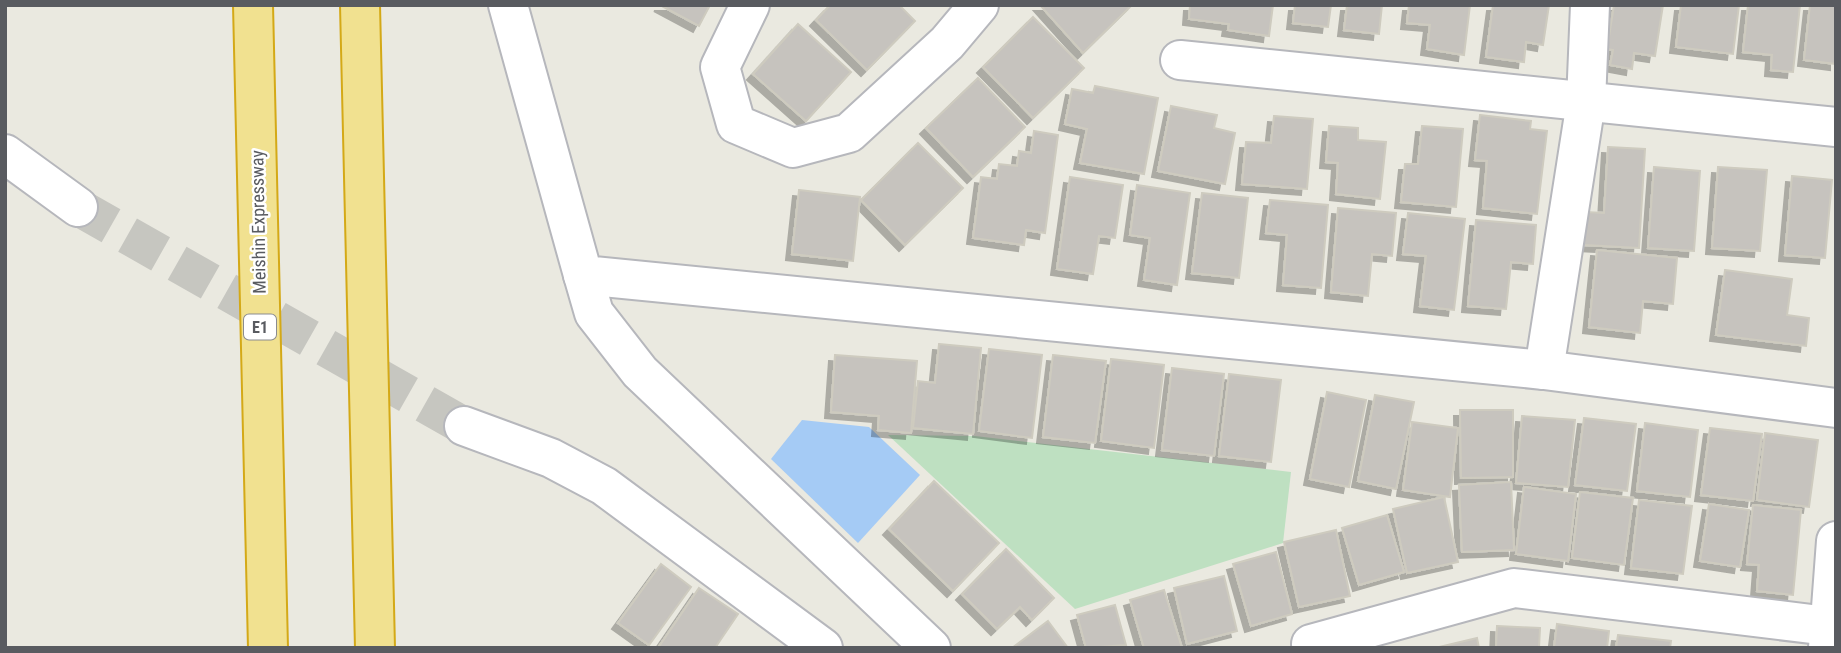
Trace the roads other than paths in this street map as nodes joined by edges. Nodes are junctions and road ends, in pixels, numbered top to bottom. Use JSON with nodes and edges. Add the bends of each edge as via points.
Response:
{"nodes":[{"id":1,"x":253,"y":5,"type":"edge"},
{"id":2,"x":360,"y":5,"type":"edge"},
{"id":3,"x":508,"y":5,"type":"edge"},
{"id":4,"x":750,"y":5,"type":"edge"},
{"id":5,"x":979,"y":5,"type":"edge"},
{"id":6,"x":1590,"y":5,"type":"edge"},
{"id":7,"x":1180,"y":60,"type":"dead end"},
{"id":8,"x":1586,"y":102,"type":"junction"},
{"id":9,"x":1836,"y":127,"type":"edge"},
{"id":10,"x":5,"y":154,"type":"edge"},
{"id":11,"x":78,"y":207,"type":"tunnel mouth"},
{"id":12,"x":583,"y":275,"type":"junction"},
{"id":13,"x":1544,"y":370,"type":"junction"},
{"id":14,"x":1836,"y":408,"type":"edge"},
{"id":15,"x":464,"y":426,"type":"tunnel mouth"},
{"id":16,"x":1836,"y":541,"type":"edge"},
{"id":17,"x":1831,"y":634,"type":"edge"},
{"id":18,"x":268,"y":648,"type":"edge"},
{"id":19,"x":375,"y":648,"type":"edge"},
{"id":20,"x":823,"y":648,"type":"edge"},
{"id":21,"x":931,"y":648,"type":"edge"},
{"id":22,"x":1313,"y":648,"type":"edge"}],
"edges":[{"from":1,"to":18,"type":"highway","name":"Meishin Expressway","number":"E1"},
{"from":2,"to":19,"type":"highway"},
{"from":3,"to":12,"type":"street"},
{"from":4,"to":5,"type":"street","via":[[720,67],[736,124],[793,148],[849,133],[947,43]]},
{"from":6,"to":8,"type":"street"},
{"from":7,"to":8,"type":"street"},
{"from":8,"to":9,"type":"street"},
{"from":8,"to":13,"type":"street"},
{"from":10,"to":11,"type":"street"},
{"from":12,"to":13,"type":"street"},
{"from":12,"to":21,"type":"street","via":[[594,313],[640,372]]},
{"from":13,"to":14,"type":"street"},
{"from":15,"to":20,"type":"street","via":[[551,458],[604,486]]},
{"from":16,"to":17,"type":"street"},
{"from":17,"to":22,"type":"street","via":[[1514,588],[1311,644]]}]}
